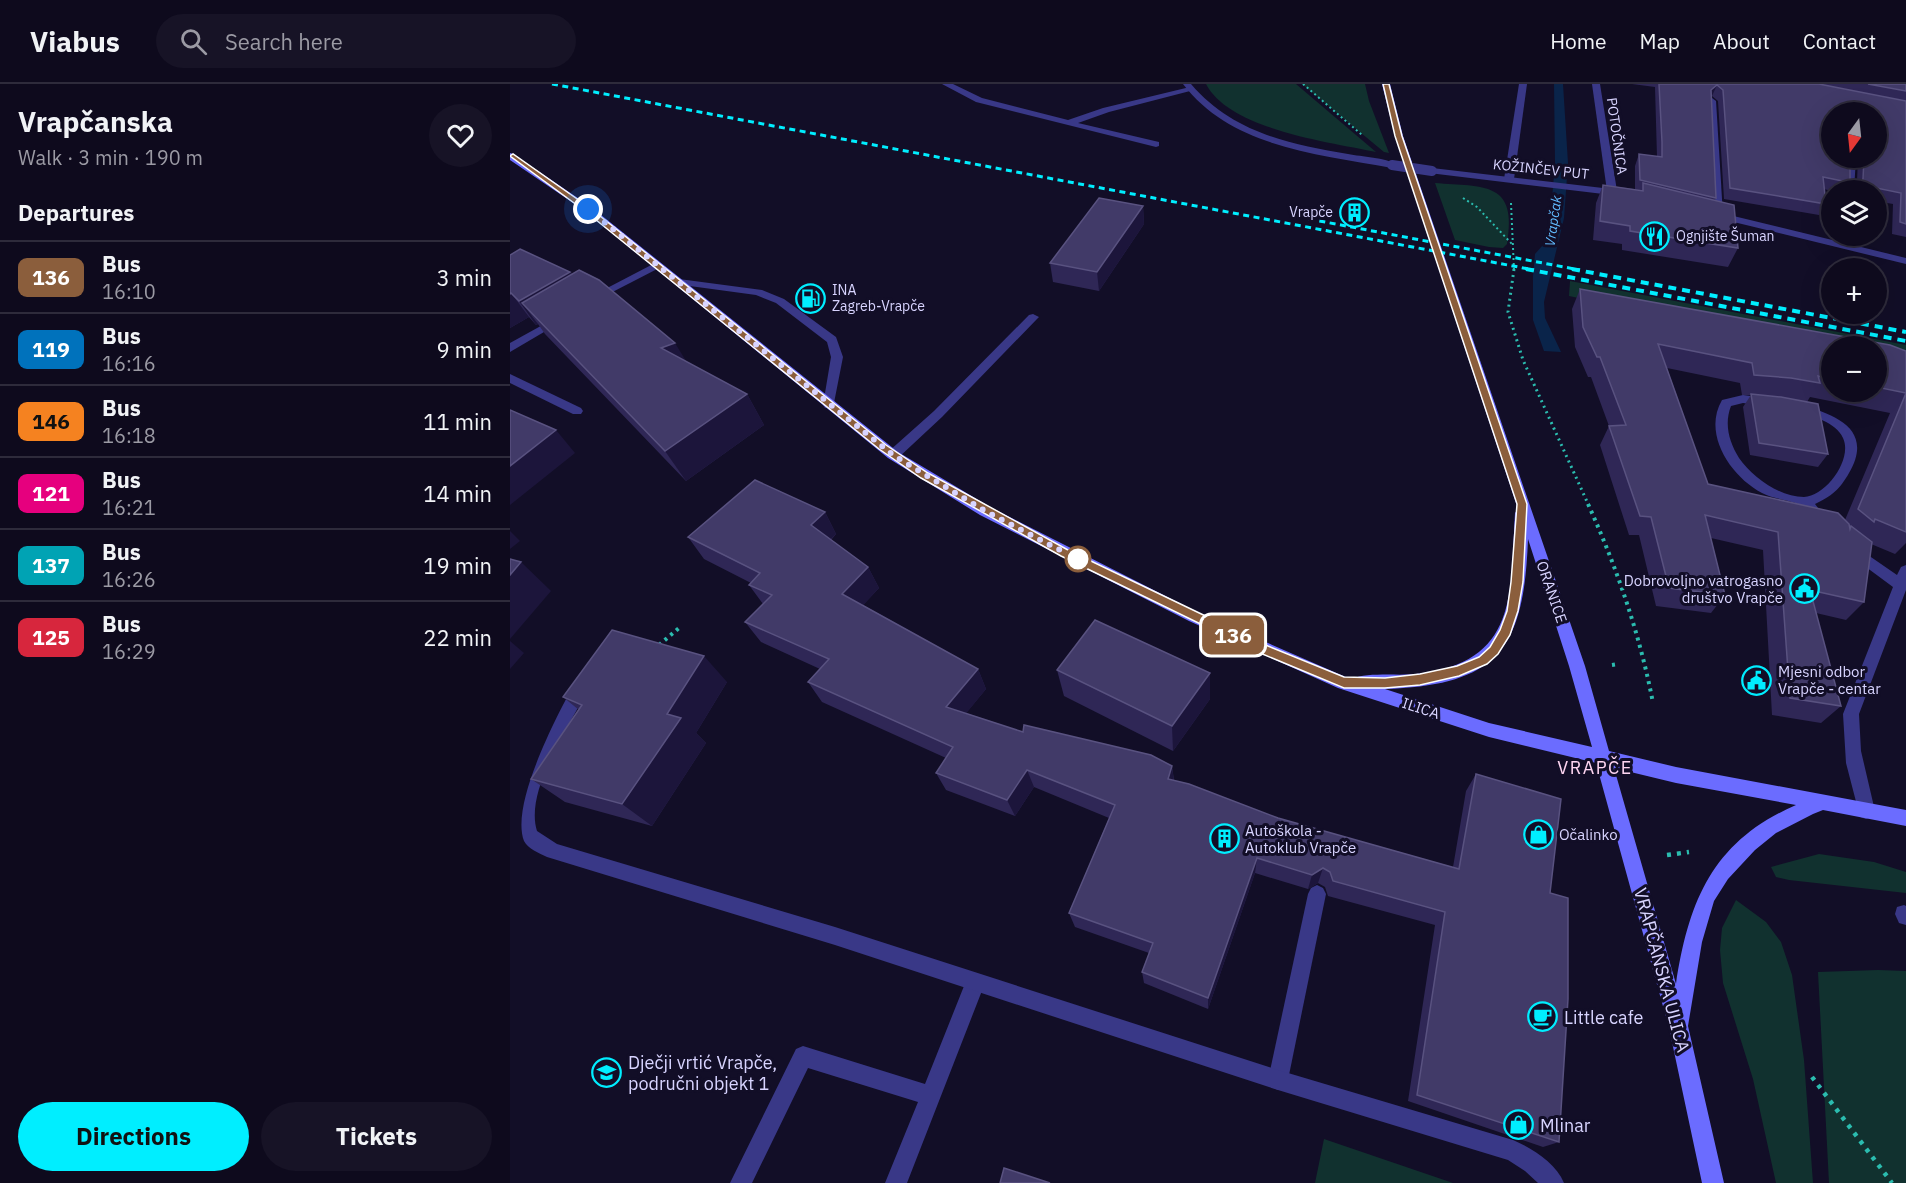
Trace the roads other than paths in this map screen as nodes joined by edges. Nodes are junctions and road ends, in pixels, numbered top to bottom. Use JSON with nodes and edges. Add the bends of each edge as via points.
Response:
{"nodes":[{"id":1,"x":946,"y":84,"type":"edge"},
{"id":2,"x":1386,"y":84,"type":"edge"},
{"id":3,"x":1523,"y":84,"type":"edge"},
{"id":4,"x":1596,"y":84,"type":"edge"},
{"id":5,"x":1189,"y":87,"type":"edge"},
{"id":6,"x":1712,"y":100,"type":"edge"},
{"id":7,"x":1068,"y":123,"type":"junction"},
{"id":8,"x":1156,"y":144,"type":"dead end"},
{"id":9,"x":510,"y":156,"type":"edge"},
{"id":10,"x":1509,"y":179,"type":"junction"},
{"id":11,"x":1612,"y":191,"type":"junction"},
{"id":12,"x":1633,"y":196,"type":"edge"},
{"id":13,"x":1821,"y":236,"type":"edge"},
{"id":14,"x":1861,"y":246,"type":"edge"},
{"id":15,"x":1906,"y":261,"type":"edge"},
{"id":16,"x":657,"y":265,"type":"junction"},
{"id":17,"x":679,"y":282,"type":"junction"},
{"id":18,"x":1033,"y":316,"type":"dead end"},
{"id":19,"x":510,"y":348,"type":"edge"},
{"id":20,"x":510,"y":378,"type":"edge"},
{"id":21,"x":829,"y":405,"type":"junction"},
{"id":22,"x":577,"y":411,"type":"dead end"},
{"id":23,"x":893,"y":455,"type":"junction"},
{"id":24,"x":1806,"y":502,"type":"junction"},
{"id":25,"x":1522,"y":504,"type":"junction"},
{"id":26,"x":1903,"y":578,"type":"edge"},
{"id":27,"x":589,"y":673,"type":"edge"},
{"id":28,"x":1344,"y":682,"type":"junction"},
{"id":29,"x":1605,"y":759,"type":"junction"},
{"id":30,"x":1822,"y":803,"type":"junction"},
{"id":31,"x":1866,"y":811,"type":"junction"},
{"id":32,"x":1906,"y":818,"type":"edge"},
{"id":33,"x":1317,"y":894,"type":"edge"},
{"id":34,"x":975,"y":983,"type":"junction"},
{"id":35,"x":1679,"y":1028,"type":"junction"},
{"id":36,"x":1278,"y":1080,"type":"junction"},
{"id":37,"x":931,"y":1096,"type":"junction"},
{"id":38,"x":741,"y":1183,"type":"edge"},
{"id":39,"x":896,"y":1183,"type":"edge"},
{"id":40,"x":1552,"y":1183,"type":"edge"},
{"id":41,"x":1713,"y":1183,"type":"edge"}],
"edges":[{"from":1,"to":7,"type":"street","via":[[979,100]]},
{"from":2,"to":25,"type":"main road","name":"ORANICE","via":[[1399,136]]},
{"from":3,"to":10,"type":"street"},
{"from":4,"to":11,"type":"street","name":"POTOČNICA"},
{"from":5,"to":7,"type":"street"},
{"from":5,"to":10,"type":"street","name":"KOŽINČEV PUT","bridge":true,"via":[[1214,112],[1252,132],[1285,142],[1392,165]]},
{"from":6,"to":13,"type":"street","via":[[1712,214]]},
{"from":7,"to":8,"type":"street"},
{"from":9,"to":16,"type":"main road","name":"ILICA","via":[[580,203]]},
{"from":10,"to":11,"type":"street","name":"KOŽINČEV PUT"},
{"from":11,"to":12,"type":"street","name":"KOŽINČEV PUT"},
{"from":14,"to":15,"type":"street"},
{"from":16,"to":17,"type":"main road","name":"ILICA"},
{"from":16,"to":19,"type":"street","via":[[613,286]]},
{"from":17,"to":21,"type":"main road","name":"ILICA"},
{"from":17,"to":21,"type":"street","via":[[758,292],[780,301],[832,340],[837,357]]},
{"from":18,"to":23,"type":"street","via":[[939,414]]},
{"from":20,"to":22,"type":"street"},
{"from":21,"to":23,"type":"main road","name":"ILICA"},
{"from":23,"to":28,"type":"main road","name":"ILICA","via":[[1064,553],[1204,622]]},
{"from":24,"to":24,"type":"street","via":[[1832,489],[1848,464],[1853,447],[1850,436],[1824,415],[1743,399],[1726,403],[1720,416],[1722,434],[1730,457],[1743,475],[1776,494]]},
{"from":24,"to":26,"type":"street","via":[[1836,534]]},
{"from":25,"to":28,"type":"main road","via":[[1513,611],[1494,650],[1459,671],[1385,683]]},
{"from":25,"to":29,"type":"main road","name":"ORANICE"},
{"from":26,"to":31,"type":"street","via":[[1851,714],[1852,755]]},
{"from":27,"to":34,"type":"street","via":[[531,783],[523,819],[530,836],[553,851],[835,936]]},
{"from":28,"to":29,"type":"main road","name":"ILICA","via":[[1489,730]]},
{"from":29,"to":30,"type":"main road","name":"ILICA"},
{"from":29,"to":35,"type":"main road","name":"VRAPČANSKA ULICA"},
{"from":30,"to":31,"type":"main road","name":"ILICA"},
{"from":30,"to":35,"type":"main road","via":[[1765,829],[1742,850],[1707,895],[1696,931]]},
{"from":31,"to":32,"type":"main road","name":"ILICA"},
{"from":33,"to":36,"type":"street"},
{"from":34,"to":36,"type":"street"},
{"from":34,"to":37,"type":"street"},
{"from":35,"to":41,"type":"main road","name":"VRAPČANSKA ULICA"},
{"from":36,"to":40,"type":"street","via":[[1513,1151],[1533,1163]]},
{"from":37,"to":38,"type":"street","via":[[803,1056]]},
{"from":37,"to":39,"type":"street"}]}
